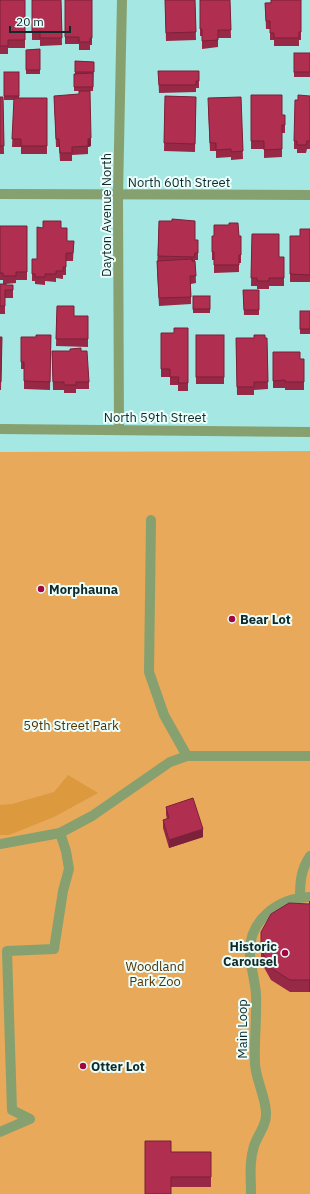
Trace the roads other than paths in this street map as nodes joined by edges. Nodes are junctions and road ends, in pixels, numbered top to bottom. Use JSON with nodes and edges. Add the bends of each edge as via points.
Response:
{"nodes":[{"id":1,"x":122,"y":0,"type":"edge"},
{"id":2,"x":0,"y":194,"type":"edge"},
{"id":3,"x":118,"y":195,"type":"junction"},
{"id":4,"x":310,"y":196,"type":"edge"},
{"id":5,"x":0,"y":429,"type":"edge"},
{"id":6,"x":119,"y":430,"type":"junction"},
{"id":7,"x":310,"y":432,"type":"edge"},
{"id":8,"x":151,"y":520,"type":"dead end"},
{"id":9,"x":187,"y":756,"type":"junction"},
{"id":10,"x":310,"y":756,"type":"edge"},
{"id":11,"x":60,"y":833,"type":"junction"},
{"id":12,"x":0,"y":844,"type":"edge"},
{"id":13,"x":310,"y":856,"type":"edge"},
{"id":14,"x":305,"y":897,"type":"edge"},
{"id":15,"x":0,"y":1132,"type":"edge"},
{"id":16,"x":251,"y":1194,"type":"edge"}],
"edges":[{"from":1,"to":3,"type":"street","name":"Dayton Avenue North"},
{"from":2,"to":3,"type":"street","name":"North 60th Street"},
{"from":3,"to":4,"type":"street","name":"North 60th Street"},
{"from":3,"to":6,"type":"street","name":"Dayton Avenue North"},
{"from":5,"to":6,"type":"street","name":"North 59th Street"},
{"from":6,"to":7,"type":"street","name":"North 59th Street"},
{"from":8,"to":9,"type":"street","via":[[149,672],[164,715]]},
{"from":9,"to":10,"type":"street"},
{"from":9,"to":11,"type":"street","via":[[170,762],[92,816]]},
{"from":11,"to":12,"type":"street"},
{"from":11,"to":15,"type":"street","via":[[68,869],[54,949],[7,951],[12,1110],[30,1119]]},
{"from":13,"to":14,"type":"street","via":[[300,883]]},
{"from":14,"to":16,"type":"street","name":"Main Loop","via":[[282,903],[266,913],[252,936],[250,955],[256,993],[255,1065],[266,1114],[251,1161]]}]}
